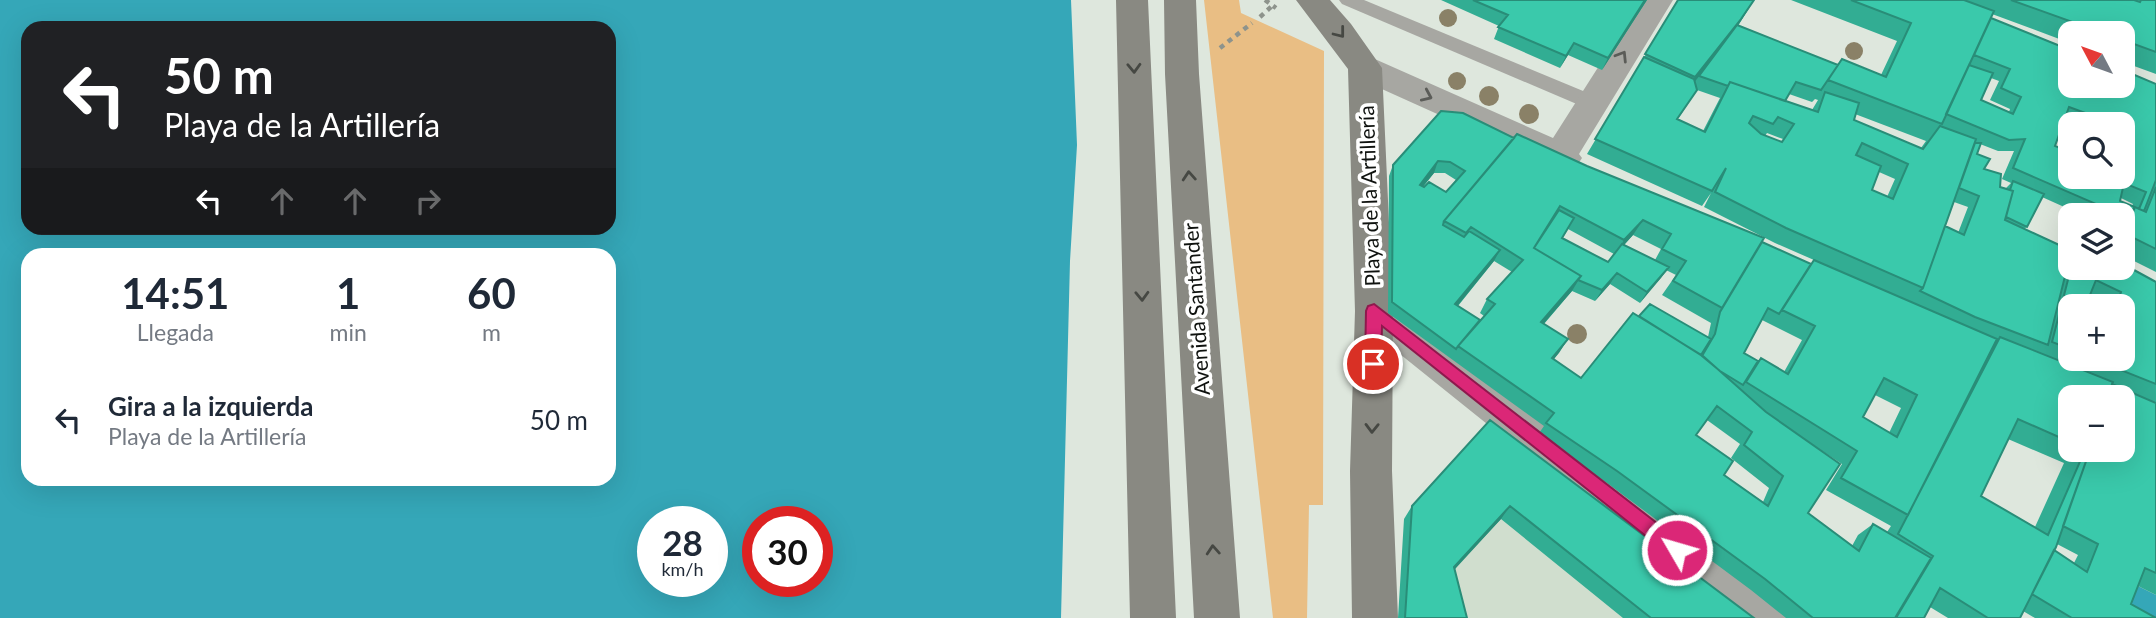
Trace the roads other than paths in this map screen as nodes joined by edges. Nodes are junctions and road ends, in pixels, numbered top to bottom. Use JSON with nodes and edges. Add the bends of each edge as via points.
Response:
{"nodes":[{"id":1,"x":1132,"y":0,"type":"edge"},
{"id":2,"x":1180,"y":0,"type":"edge"},
{"id":3,"x":1312,"y":0,"type":"edge"},
{"id":4,"x":1348,"y":0,"type":"edge"},
{"id":5,"x":1657,"y":0,"type":"edge"},
{"id":6,"x":1365,"y":68,"type":"junction"},
{"id":7,"x":1593,"y":103,"type":"junction"},
{"id":8,"x":1560,"y":156,"type":"junction"},
{"id":9,"x":1598,"y":172,"type":"edge"},
{"id":10,"x":1374,"y":311,"type":"junction"},
{"id":11,"x":1153,"y":618,"type":"edge"},
{"id":12,"x":1217,"y":618,"type":"edge"},
{"id":13,"x":1375,"y":618,"type":"edge"},
{"id":14,"x":1764,"y":618,"type":"edge"}],
"edges":[{"from":1,"to":11,"type":"main road","one_way":true},
{"from":12,"to":2,"type":"main road","name":"Avenida Santander","one_way":true},
{"from":3,"to":6,"type":"main road","one_way":true},
{"from":4,"to":7,"type":"lane"},
{"from":7,"to":5,"type":"street","one_way":true},
{"from":6,"to":8,"type":"street","one_way":true},
{"from":6,"to":10,"type":"main road","name":"Playa de la Artillería"},
{"from":7,"to":8,"type":"street"},
{"from":8,"to":9,"type":"street"},
{"from":10,"to":13,"type":"main road","name":"Playa de la Artillería","one_way":true,"via":[[1371,471]]},
{"from":10,"to":14,"type":"street"}]}
